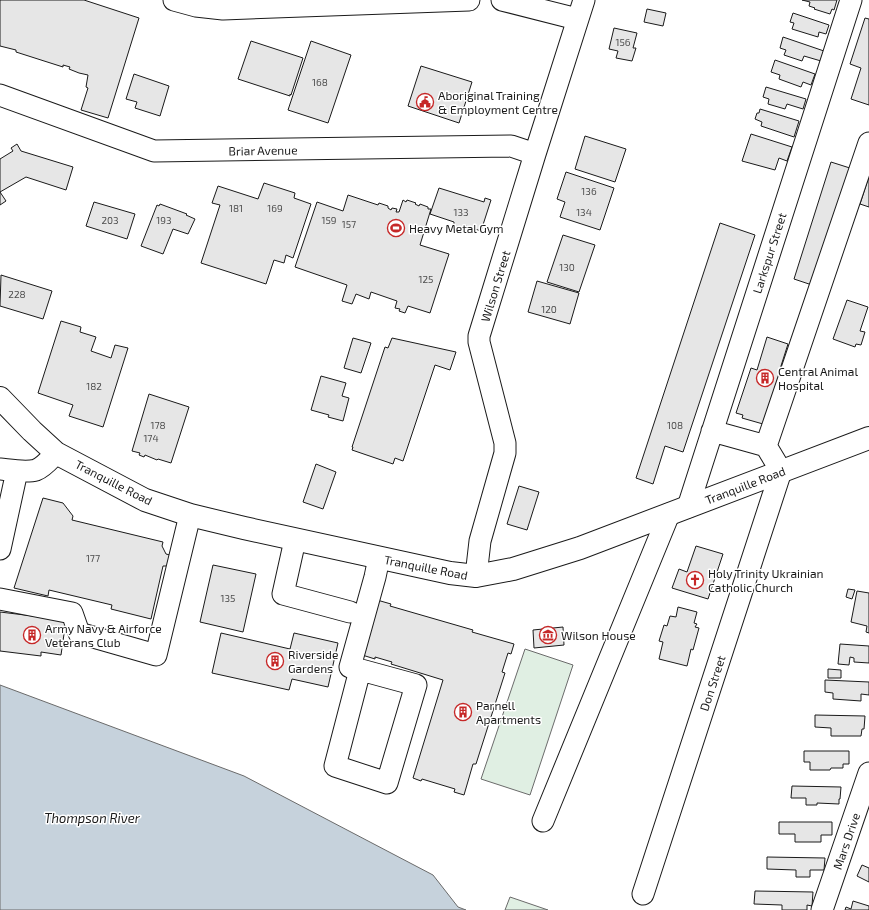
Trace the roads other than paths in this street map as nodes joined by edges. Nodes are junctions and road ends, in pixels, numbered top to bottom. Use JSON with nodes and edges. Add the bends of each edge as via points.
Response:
{"nodes":[{"id":1,"x":174,"y":0,"type":"edge"},
{"id":2,"x":469,"y":0,"type":"edge"},
{"id":3,"x":502,"y":0,"type":"edge"},
{"id":4,"x":851,"y":0,"type":"edge"},
{"id":5,"x":581,"y":10,"type":"edge"},
{"id":6,"x":0,"y":96,"type":"edge"},
{"id":7,"x":868,"y":148,"type":"edge"},
{"id":8,"x":535,"y":154,"type":"junction"},
{"id":9,"x":0,"y":398,"type":"edge"},
{"id":10,"x":712,"y":431,"type":"junction"},
{"id":11,"x":869,"y":438,"type":"edge"},
{"id":12,"x":766,"y":446,"type":"junction"},
{"id":13,"x":56,"y":453,"type":"junction"},
{"id":14,"x":8,"y":470,"type":"edge"},
{"id":15,"x":781,"y":471,"type":"junction"},
{"id":16,"x":678,"y":511,"type":"junction"},
{"id":17,"x":190,"y":515,"type":"junction"},
{"id":18,"x":295,"y":540,"type":"junction"},
{"id":19,"x":0,"y":549,"type":"edge"},
{"id":20,"x":379,"y":558,"type":"junction"},
{"id":21,"x":476,"y":576,"type":"junction"},
{"id":22,"x":0,"y":599,"type":"edge"},
{"id":23,"x":350,"y":612,"type":"dead end"},
{"id":24,"x":360,"y":670,"type":"junction"},
{"id":25,"x":869,"y":773,"type":"edge"},
{"id":26,"x":543,"y":821,"type":"dead end"},
{"id":27,"x":644,"y":894,"type":"dead end"},
{"id":28,"x":822,"y":910,"type":"edge"}],
"edges":[{"from":1,"to":2,"type":"street","via":[[196,6],[224,9]]},
{"from":3,"to":5,"type":"street"},
{"from":4,"to":10,"type":"street","name":"Larkspur Street"},
{"from":5,"to":8,"type":"street","name":"Wilson Street"},
{"from":6,"to":8,"type":"street","name":"Briar Avenue","via":[[154,152],[511,146]]},
{"from":7,"to":12,"type":"street"},
{"from":8,"to":21,"type":"street","name":"Wilson Street","via":[[479,336],[505,443],[505,453],[480,541]]},
{"from":9,"to":13,"type":"main road","name":"Tranquille Road"},
{"from":10,"to":12,"type":"street"},
{"from":10,"to":16,"type":"street","name":"Larkspur Street"},
{"from":11,"to":15,"type":"main road","name":"Tranquille Road"},
{"from":12,"to":15,"type":"street"},
{"from":13,"to":14,"type":"street","via":[[36,470]]},
{"from":13,"to":17,"type":"main road","name":"Tranquille Road","via":[[145,500]]},
{"from":14,"to":19,"type":"street"},
{"from":15,"to":16,"type":"main road","name":"Tranquille Road"},
{"from":15,"to":27,"type":"street","name":"Don Street"},
{"from":16,"to":21,"type":"main road","name":"Tranquille Road","via":[[580,548],[513,569]]},
{"from":16,"to":26,"type":"street","name":"Larkspur Street"},
{"from":17,"to":18,"type":"main road","name":"Tranquille Road"},
{"from":17,"to":22,"type":"street","via":[[156,655],[79,633],[72,613]]},
{"from":18,"to":20,"type":"main road","name":"Tranquille Road"},
{"from":18,"to":23,"type":"street","via":[[283,594]]},
{"from":20,"to":21,"type":"main road","name":"Tranquille Road"},
{"from":20,"to":24,"type":"street","via":[[350,667]]},
{"from":24,"to":24,"type":"street","via":[[416,685],[387,783],[335,766]]},
{"from":25,"to":28,"type":"street","name":"Mars Drive"}]}
